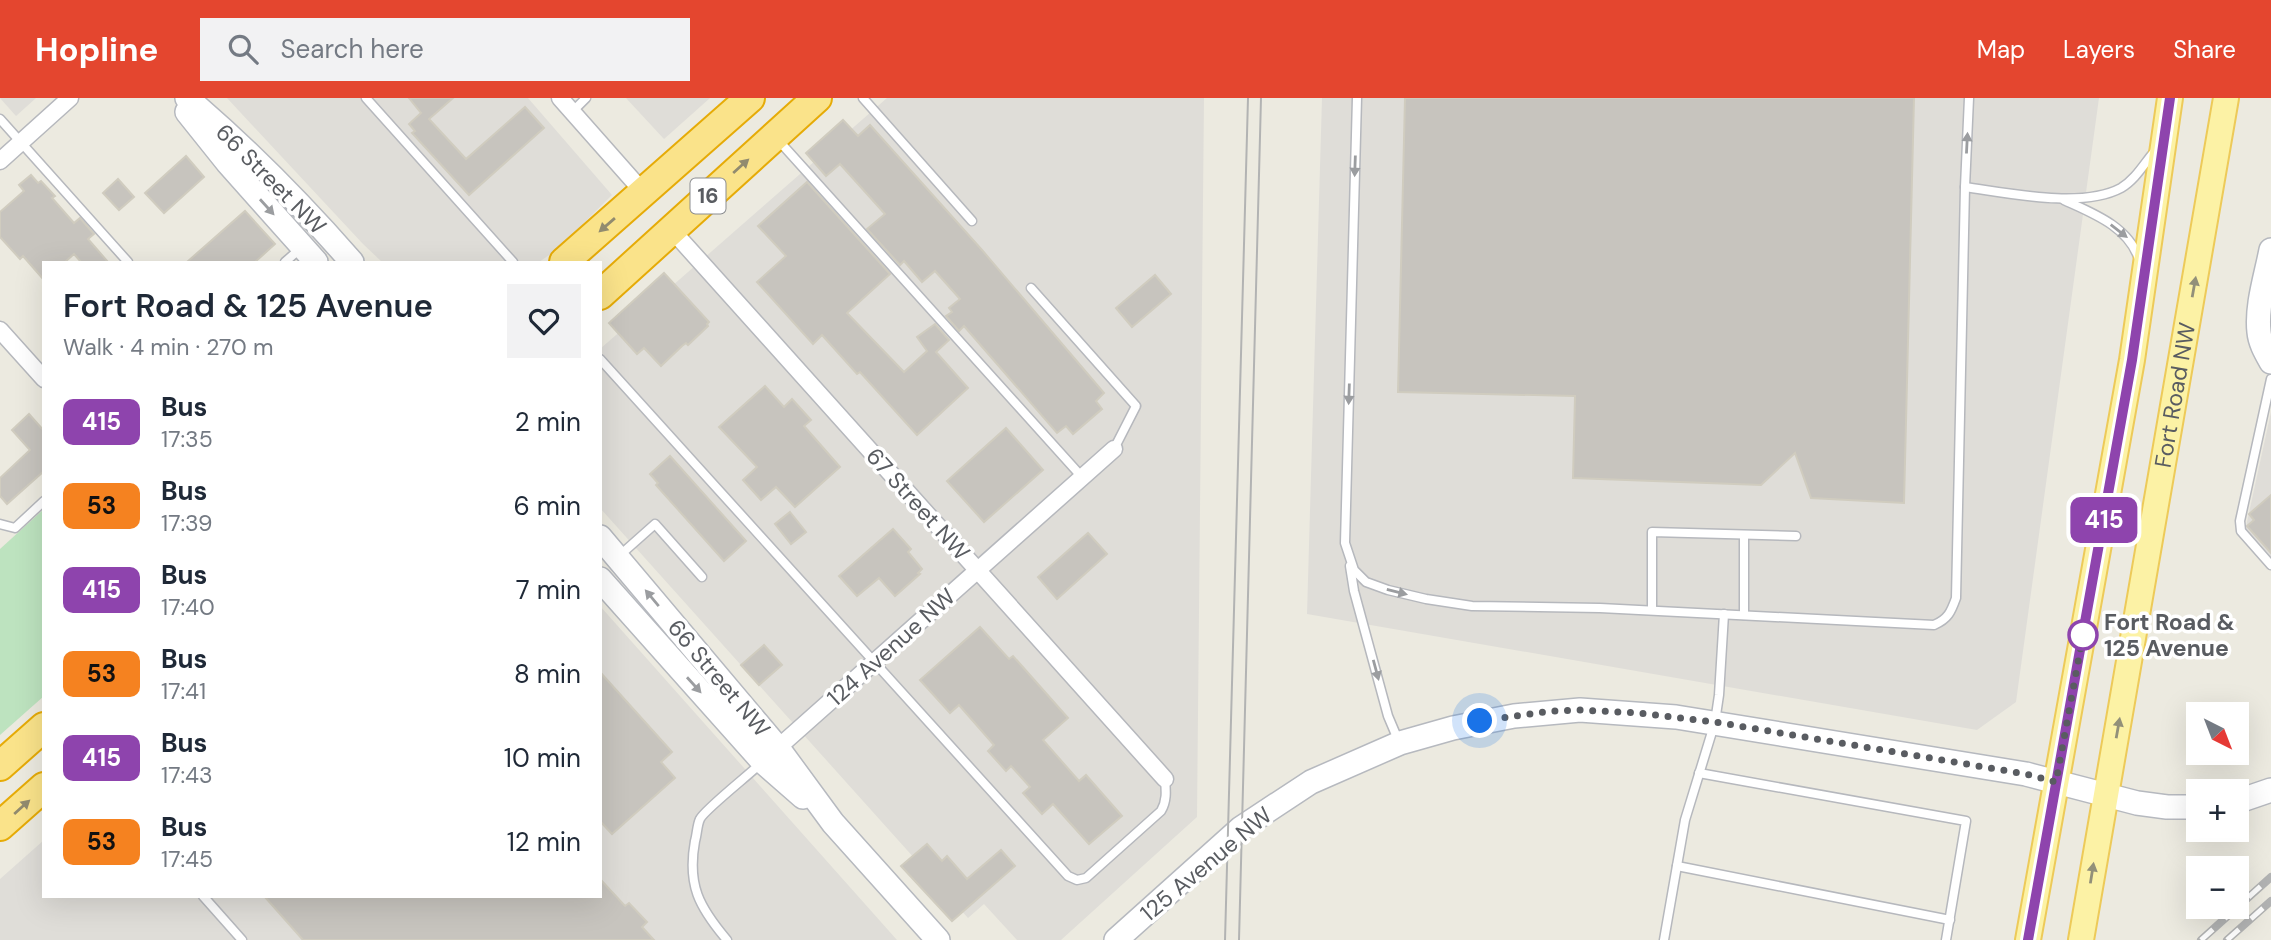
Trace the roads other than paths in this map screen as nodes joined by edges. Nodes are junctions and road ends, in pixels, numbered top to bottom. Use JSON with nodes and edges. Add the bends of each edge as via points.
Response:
{"nodes":[{"id":1,"x":71,"y":98,"type":"edge"},
{"id":2,"x":177,"y":98,"type":"edge"},
{"id":3,"x":187,"y":98,"type":"edge"},
{"id":4,"x":366,"y":98,"type":"edge"},
{"id":5,"x":559,"y":98,"type":"edge"},
{"id":6,"x":586,"y":98,"type":"edge"},
{"id":7,"x":750,"y":98,"type":"edge"},
{"id":8,"x":817,"y":98,"type":"edge"},
{"id":9,"x":863,"y":98,"type":"edge"},
{"id":10,"x":1357,"y":98,"type":"edge"},
{"id":11,"x":1969,"y":98,"type":"edge"},
{"id":12,"x":2170,"y":98,"type":"edge"},
{"id":13,"x":2226,"y":98,"type":"edge"},
{"id":14,"x":572,"y":112,"type":"junction"},
{"id":15,"x":0,"y":120,"type":"edge"},
{"id":16,"x":775,"y":136,"type":"junction"},
{"id":17,"x":2164,"y":139,"type":"junction"},
{"id":18,"x":21,"y":143,"type":"junction"},
{"id":19,"x":0,"y":162,"type":"edge"},
{"id":20,"x":1965,"y":187,"type":"junction"},
{"id":21,"x":644,"y":192,"type":"junction"},
{"id":22,"x":2064,"y":200,"type":"junction"},
{"id":23,"x":972,"y":221,"type":"dead end"},
{"id":24,"x":671,"y":229,"type":"junction"},
{"id":25,"x":2271,"y":250,"type":"edge"},
{"id":26,"x":301,"y":257,"type":"edge"},
{"id":27,"x":127,"y":261,"type":"edge"},
{"id":28,"x":351,"y":261,"type":"edge"},
{"id":29,"x":512,"y":261,"type":"edge"},
{"id":30,"x":565,"y":261,"type":"edge"},
{"id":31,"x":2144,"y":286,"type":"junction"},
{"id":32,"x":1031,"y":288,"type":"dead end"},
{"id":33,"x":602,"y":293,"type":"edge"},
{"id":34,"x":0,"y":330,"type":"edge"},
{"id":35,"x":2268,"y":356,"type":"edge"},
{"id":36,"x":602,"y":361,"type":"edge"},
{"id":37,"x":42,"y":377,"type":"edge"},
{"id":38,"x":2271,"y":379,"type":"edge"},
{"id":39,"x":1114,"y":449,"type":"joint"},
{"id":40,"x":1082,"y":477,"type":"junction"},
{"id":41,"x":42,"y":503,"type":"edge"},
{"id":42,"x":0,"y":524,"type":"edge"},
{"id":43,"x":1744,"y":535,"type":"junction"},
{"id":44,"x":1796,"y":536,"type":"dead end"},
{"id":45,"x":602,"y":539,"type":"edge"},
{"id":46,"x":1348,"y":556,"type":"junction"},
{"id":47,"x":618,"y":557,"type":"junction"},
{"id":48,"x":2271,"y":565,"type":"edge"},
{"id":49,"x":978,"y":570,"type":"junction"},
{"id":50,"x":702,"y":577,"type":"dead end"},
{"id":51,"x":602,"y":581,"type":"edge"},
{"id":52,"x":1652,"y":610,"type":"junction"},
{"id":53,"x":1724,"y":614,"type":"junction"},
{"id":54,"x":1744,"y":615,"type":"junction"},
{"id":55,"x":874,"y":662,"type":"junction"},
{"id":56,"x":1715,"y":722,"type":"junction"},
{"id":57,"x":42,"y":729,"type":"edge"},
{"id":58,"x":1400,"y":743,"type":"junction"},
{"id":59,"x":771,"y":755,"type":"junction"},
{"id":60,"x":0,"y":766,"type":"edge"},
{"id":61,"x":1699,"y":773,"type":"junction"},
{"id":62,"x":1165,"y":779,"type":"joint"},
{"id":63,"x":2056,"y":782,"type":"junction"},
{"id":64,"x":42,"y":789,"type":"edge"},
{"id":65,"x":2271,"y":790,"type":"edge"},
{"id":66,"x":2105,"y":796,"type":"junction"},
{"id":67,"x":2249,"y":798,"type":"edge"},
{"id":68,"x":2186,"y":807,"type":"edge"},
{"id":69,"x":0,"y":826,"type":"edge"},
{"id":70,"x":1677,"y":866,"type":"junction"},
{"id":71,"x":205,"y":898,"type":"edge"},
{"id":72,"x":1950,"y":920,"type":"junction"},
{"id":73,"x":242,"y":940,"type":"edge"},
{"id":74,"x":727,"y":940,"type":"edge"},
{"id":75,"x":938,"y":940,"type":"edge"},
{"id":76,"x":1116,"y":940,"type":"edge"},
{"id":77,"x":1664,"y":940,"type":"edge"},
{"id":78,"x":1946,"y":940,"type":"edge"},
{"id":79,"x":2028,"y":940,"type":"edge"},
{"id":80,"x":2081,"y":940,"type":"edge"}],
"edges":[{"from":1,"to":18,"type":"street"},
{"from":2,"to":26,"type":"street","name":"66 Street NW","one_way":true},
{"from":3,"to":28,"type":"street","name":"66 Street NW","via":[[225,130]]},
{"from":4,"to":29,"type":"lane"},
{"from":5,"to":14,"type":"street"},
{"from":6,"to":14,"type":"lane"},
{"from":7,"to":21,"type":"highway","number":"16"},
{"from":8,"to":16,"type":"highway","number":"16"},
{"from":9,"to":23,"type":"lane"},
{"from":10,"to":46,"type":"lane","one_way":true,"via":[[1345,524]]},
{"from":20,"to":11,"type":"lane","one_way":true},
{"from":12,"to":17,"type":"main road","name":"Fort Road NW"},
{"from":66,"to":13,"type":"main road","name":"Fort Road NW","one_way":true},
{"from":14,"to":21,"type":"street"},
{"from":15,"to":18,"type":"lane"},
{"from":24,"to":16,"type":"highway","number":"16","one_way":true},
{"from":16,"to":40,"type":"lane"},
{"from":17,"to":22,"type":"lane","via":[[2120,188]]},
{"from":17,"to":31,"type":"main road","name":"Fort Road NW"},
{"from":18,"to":19,"type":"street"},
{"from":18,"to":27,"type":"lane"},
{"from":20,"to":22,"type":"lane"},
{"from":20,"to":54,"type":"lane","via":[[1956,598],[1951,612],[1934,625]]},
{"from":21,"to":30,"type":"highway","number":"16","one_way":true},
{"from":22,"to":31,"type":"lane","one_way":true,"via":[[2097,215],[2129,239]]},
{"from":24,"to":33,"type":"highway","number":"16"},
{"from":24,"to":49,"type":"street","name":"67 Street NW"},
{"from":25,"to":35,"type":"street","via":[[2259,333]]},
{"from":31,"to":63,"type":"main road","name":"Fort Road NW"},
{"from":32,"to":39,"type":"lane","via":[[1136,406]]},
{"from":34,"to":37,"type":"street"},
{"from":36,"to":55,"type":"lane"},
{"from":38,"to":48,"type":"lane","via":[[2241,531]]},
{"from":39,"to":40,"type":"street","name":"124 Avenue NW"},
{"from":40,"to":49,"type":"street","name":"124 Avenue NW"},
{"from":41,"to":42,"type":"lane","via":[[15,528]]},
{"from":43,"to":44,"type":"lane"},
{"from":43,"to":52,"type":"lane","via":[[1652,533]]},
{"from":43,"to":54,"type":"lane"},
{"from":45,"to":47,"type":"street","name":"66 Street NW"},
{"from":46,"to":52,"type":"lane","one_way":true,"via":[[1366,582],[1426,599],[1472,606]]},
{"from":46,"to":58,"type":"lane","one_way":true,"via":[[1388,716]]},
{"from":47,"to":50,"type":"lane","via":[[655,524]]},
{"from":59,"to":47,"type":"street","name":"66 Street NW","one_way":true},
{"from":49,"to":55,"type":"street","name":"124 Avenue NW"},
{"from":49,"to":62,"type":"street","name":"67 Street NW"},
{"from":51,"to":59,"type":"street","name":"66 Street NW","one_way":true},
{"from":52,"to":53,"type":"lane"},
{"from":53,"to":54,"type":"lane"},
{"from":53,"to":56,"type":"lane"},
{"from":55,"to":59,"type":"street","name":"124 Avenue NW"},
{"from":55,"to":62,"type":"lane","via":[[1068,876],[1077,880],[1086,878],[1161,811]]},
{"from":56,"to":58,"type":"street","name":"125 Avenue NW","via":[[1611,710],[1552,711],[1480,721]]},
{"from":56,"to":61,"type":"lane"},
{"from":56,"to":63,"type":"street","name":"125 Avenue NW"},
{"from":57,"to":60,"type":"highway"},
{"from":58,"to":76,"type":"street","name":"125 Avenue NW","via":[[1335,770],[1280,801],[1216,849]]},
{"from":59,"to":74,"type":"lane","via":[[700,818],[693,881],[709,918]]},
{"from":59,"to":75,"type":"street","name":"66 Street NW"},
{"from":61,"to":70,"type":"lane"},
{"from":61,"to":72,"type":"lane","via":[[1966,821]]},
{"from":63,"to":66,"type":"street","name":"125 Avenue NW"},
{"from":63,"to":79,"type":"main road","name":"Fort Road NW"},
{"from":69,"to":64,"type":"highway","one_way":true},
{"from":65,"to":67,"type":"street"},
{"from":66,"to":68,"type":"street","name":"125 Avenue NW"},
{"from":80,"to":66,"type":"main road","name":"Fort Road NW","one_way":true},
{"from":70,"to":72,"type":"lane"},
{"from":70,"to":77,"type":"lane"},
{"from":71,"to":73,"type":"lane"},
{"from":72,"to":78,"type":"lane"}]}
